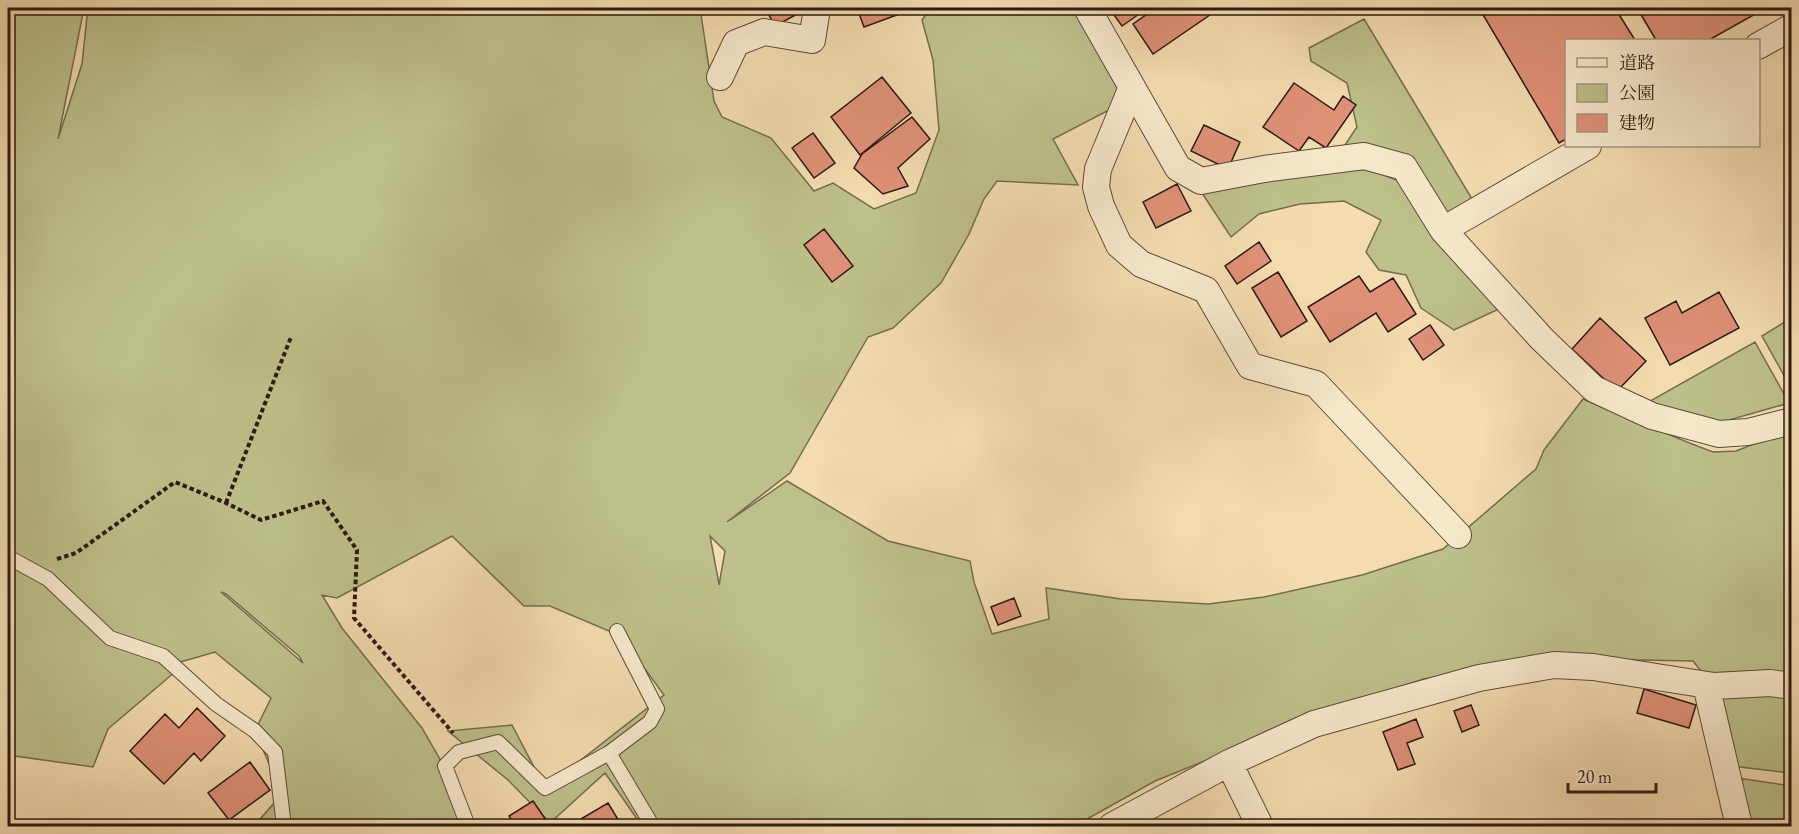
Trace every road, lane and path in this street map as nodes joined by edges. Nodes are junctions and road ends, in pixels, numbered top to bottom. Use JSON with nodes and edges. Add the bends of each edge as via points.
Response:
{"nodes":[{"id":1,"x":817,"y":8,"type":"edge"},
{"id":2,"x":1087,"y":8,"type":"edge"},
{"id":3,"x":1791,"y":27,"type":"edge"},
{"id":4,"x":1760,"y":45,"type":"edge"},
{"id":5,"x":720,"y":77,"type":"dead end"},
{"id":6,"x":1132,"y":87,"type":"junction"},
{"id":7,"x":1586,"y":147,"type":"edge"},
{"id":8,"x":1443,"y":230,"type":"junction"},
{"id":9,"x":291,"y":337,"type":"dead end"},
{"id":10,"x":1791,"y":421,"type":"edge"},
{"id":11,"x":226,"y":502,"type":"junction"},
{"id":12,"x":1458,"y":535,"type":"dead end"},
{"id":13,"x":8,"y":557,"type":"edge"},
{"id":14,"x":29,"y":568,"type":"junction"},
{"id":15,"x":617,"y":631,"type":"dead end"},
{"id":16,"x":1706,"y":685,"type":"junction"},
{"id":17,"x":1791,"y":686,"type":"edge"},
{"id":18,"x":467,"y":750,"type":"junction"},
{"id":19,"x":609,"y":753,"type":"junction"},
{"id":20,"x":1229,"y":764,"type":"junction"},
{"id":21,"x":649,"y":820,"type":"dead end"},
{"id":22,"x":284,"y":826,"type":"edge"},
{"id":23,"x":468,"y":826,"type":"edge"},
{"id":24,"x":1112,"y":826,"type":"edge"},
{"id":25,"x":1260,"y":826,"type":"edge"},
{"id":26,"x":1737,"y":826,"type":"edge"}],
"edges":[{"from":1,"to":5,"type":"street","via":[[812,40],[764,32],[736,43]]},
{"from":2,"to":6,"type":"street"},
{"from":3,"to":4,"type":"street"},
{"from":6,"to":8,"type":"street","via":[[1178,168],[1201,181],[1364,156],[1404,167]]},
{"from":6,"to":12,"type":"street","via":[[1098,169],[1096,187],[1119,244],[1141,264],[1206,290],[1250,366],[1316,384]]},
{"from":7,"to":8,"type":"street"},
{"from":8,"to":10,"type":"street","via":[[1542,339],[1594,389],[1652,417],[1719,434],[1748,432]]},
{"from":9,"to":11,"type":"path"},
{"from":11,"to":14,"type":"path","via":[[175,482],[76,553]]},
{"from":11,"to":18,"type":"path","via":[[261,520],[323,501],[357,550],[354,618]]},
{"from":13,"to":14,"type":"lane"},
{"from":14,"to":22,"type":"lane","via":[[48,579],[110,638],[163,656],[216,704],[255,731],[275,753]]},
{"from":15,"to":19,"type":"lane","via":[[657,709],[650,722]]},
{"from":16,"to":17,"type":"street"},
{"from":16,"to":20,"type":"street","via":[[1593,667],[1554,665],[1479,678],[1314,724]]},
{"from":16,"to":26,"type":"street"},
{"from":18,"to":19,"type":"lane","via":[[498,742],[545,788]]},
{"from":18,"to":23,"type":"lane","via":[[459,752],[446,766]]},
{"from":19,"to":21,"type":"lane"},
{"from":20,"to":24,"type":"street"},
{"from":20,"to":25,"type":"street"}]}
